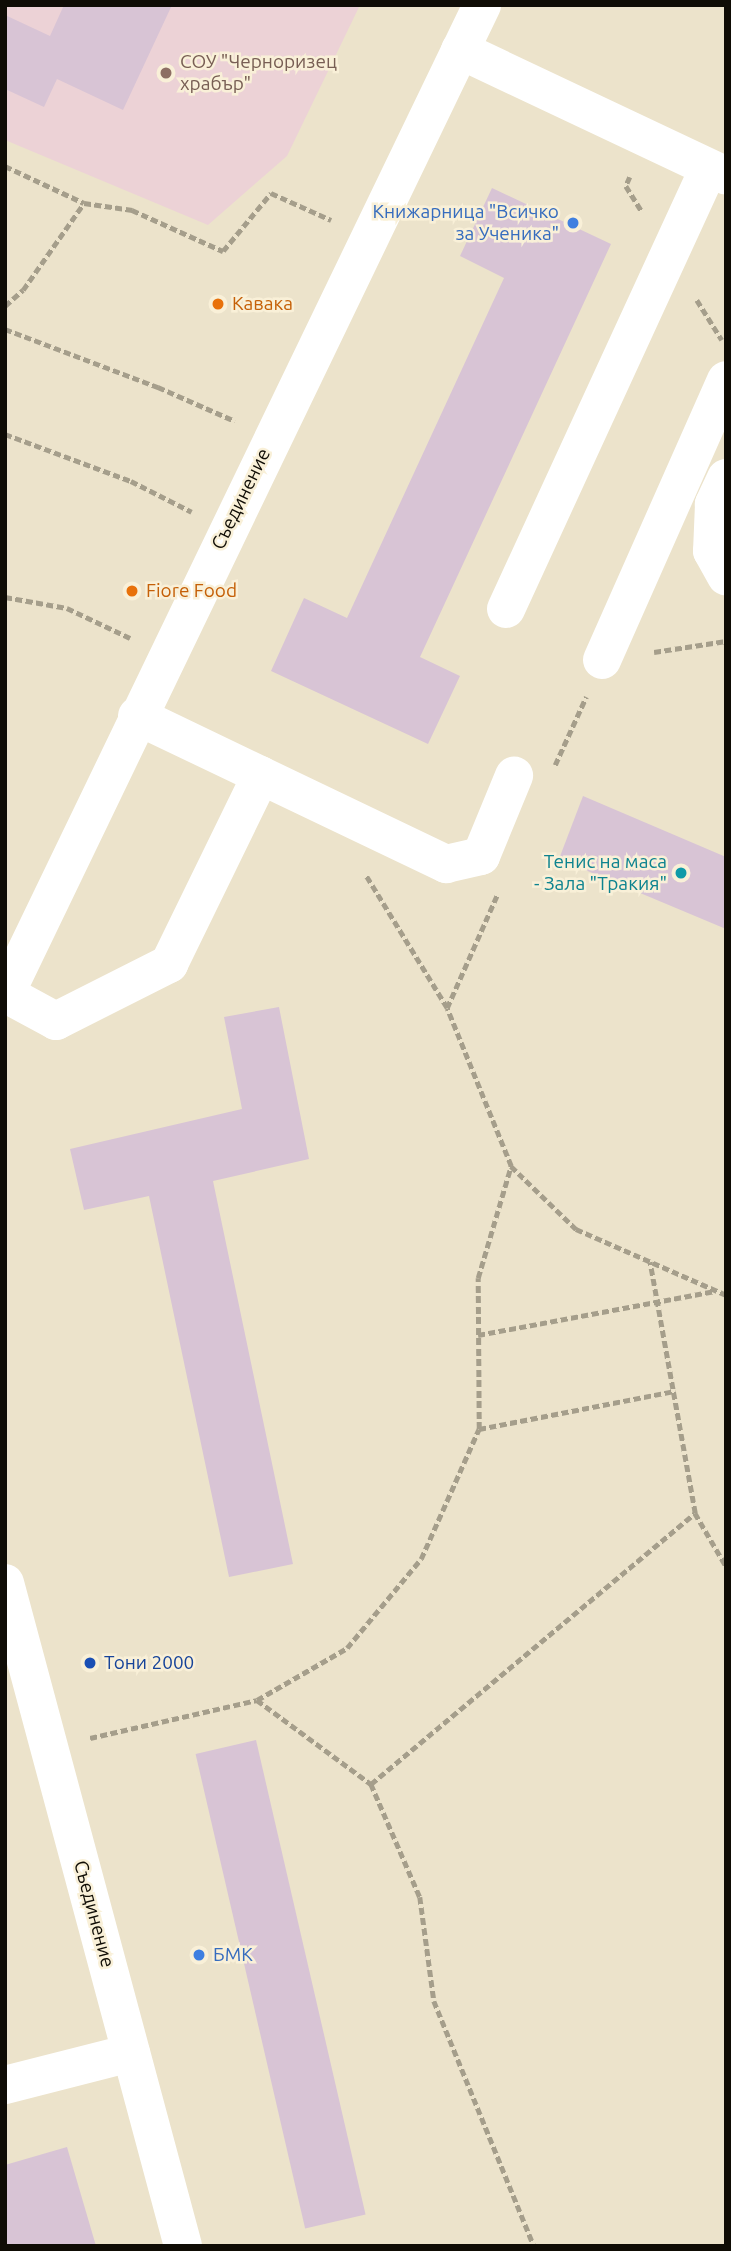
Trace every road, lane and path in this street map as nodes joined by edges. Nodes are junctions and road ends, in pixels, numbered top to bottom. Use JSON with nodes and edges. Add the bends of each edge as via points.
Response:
{"nodes":[{"id":1,"x":482,"y":5,"type":"edge"},
{"id":2,"x":460,"y":50,"type":"junction"},
{"id":3,"x":5,"y":166,"type":"edge"},
{"id":4,"x":717,"y":172,"type":"edge"},
{"id":5,"x":84,"y":203,"type":"junction"},
{"id":6,"x":369,"y":238,"type":"junction"},
{"id":7,"x":5,"y":306,"type":"edge"},
{"id":8,"x":5,"y":330,"type":"edge"},
{"id":9,"x":726,"y":380,"type":"edge"},
{"id":10,"x":5,"y":434,"type":"edge"},
{"id":11,"x":272,"y":437,"type":"junction"},
{"id":12,"x":726,"y":478,"type":"edge"},
{"id":13,"x":227,"y":529,"type":"junction"},
{"id":14,"x":726,"y":576,"type":"edge"},
{"id":15,"x":5,"y":597,"type":"edge"},
{"id":16,"x":506,"y":609,"type":"dead end"},
{"id":17,"x":726,"y":641,"type":"edge"},
{"id":18,"x":166,"y":655,"type":"junction"},
{"id":19,"x":602,"y":660,"type":"joint"},
{"id":20,"x":136,"y":716,"type":"junction"},
{"id":21,"x":261,"y":775,"type":"junction"},
{"id":22,"x":514,"y":776,"type":"dead end"},
{"id":23,"x":359,"y":866,"type":"dead end"},
{"id":24,"x":6,"y":995,"type":"edge"},
{"id":25,"x":511,"y":1166,"type":"junction"},
{"id":26,"x":650,"y":1262,"type":"junction"},
{"id":27,"x":716,"y":1291,"type":"junction"},
{"id":28,"x":726,"y":1295,"type":"edge"},
{"id":29,"x":660,"y":1301,"type":"junction"},
{"id":30,"x":478,"y":1335,"type":"junction"},
{"id":31,"x":675,"y":1391,"type":"junction"},
{"id":32,"x":478,"y":1429,"type":"junction"},
{"id":33,"x":695,"y":1513,"type":"junction"},
{"id":34,"x":726,"y":1566,"type":"edge"},
{"id":35,"x":5,"y":1583,"type":"edge"},
{"id":36,"x":257,"y":1700,"type":"junction"},
{"id":37,"x":49,"y":1747,"type":"junction"},
{"id":38,"x":371,"y":1784,"type":"junction"},
{"id":39,"x":131,"y":2053,"type":"junction"},
{"id":40,"x":5,"y":2085,"type":"edge"},
{"id":41,"x":183,"y":2246,"type":"edge"},
{"id":42,"x":534,"y":2246,"type":"edge"}],
"edges":[{"from":1,"to":2,"type":"street","name":"Съединение"},
{"from":2,"to":4,"type":"street"},
{"from":2,"to":6,"type":"street","name":"Съединение"},
{"from":3,"to":5,"type":"path"},
{"from":4,"to":16,"type":"street"},
{"from":5,"to":6,"type":"path","via":[[132,210],[223,251],[271,193]]},
{"from":5,"to":7,"type":"path","via":[[23,290]]},
{"from":6,"to":11,"type":"street","name":"Съединение"},
{"from":8,"to":11,"type":"path","via":[[159,387]]},
{"from":9,"to":19,"type":"street"},
{"from":10,"to":13,"type":"path","via":[[131,481]]},
{"from":11,"to":13,"type":"street","name":"Съединение"},
{"from":12,"to":14,"type":"street","via":[[713,504],[712,551]]},
{"from":13,"to":18,"type":"street","name":"Съединение"},
{"from":15,"to":18,"type":"path","via":[[67,608]]},
{"from":17,"to":19,"type":"path"},
{"from":18,"to":20,"type":"street","name":"Съединение"},
{"from":20,"to":21,"type":"street"},
{"from":20,"to":24,"type":"street","name":"Съединение"},
{"from":21,"to":22,"type":"street","via":[[446,864],[481,856]]},
{"from":21,"to":24,"type":"street","via":[[169,964],[56,1021]]},
{"from":23,"to":25,"type":"path","via":[[394,915],[447,1007]]},
{"from":25,"to":26,"type":"path","via":[[576,1229]]},
{"from":25,"to":30,"type":"path","via":[[478,1278]]},
{"from":26,"to":27,"type":"path"},
{"from":26,"to":29,"type":"path"},
{"from":27,"to":28,"type":"path"},
{"from":27,"to":29,"type":"path"},
{"from":29,"to":30,"type":"path"},
{"from":29,"to":31,"type":"path"},
{"from":30,"to":32,"type":"path"},
{"from":31,"to":32,"type":"path"},
{"from":31,"to":33,"type":"path"},
{"from":32,"to":36,"type":"path","via":[[421,1559],[347,1648]]},
{"from":33,"to":34,"type":"path"},
{"from":33,"to":38,"type":"path"},
{"from":35,"to":37,"type":"street","name":"Съединение"},
{"from":36,"to":37,"type":"path"},
{"from":36,"to":38,"type":"path"},
{"from":37,"to":39,"type":"street","name":"Съединение"},
{"from":38,"to":42,"type":"path","via":[[421,1897],[434,2001]]},
{"from":39,"to":40,"type":"street"},
{"from":39,"to":41,"type":"street","name":"Съединение"}]}
